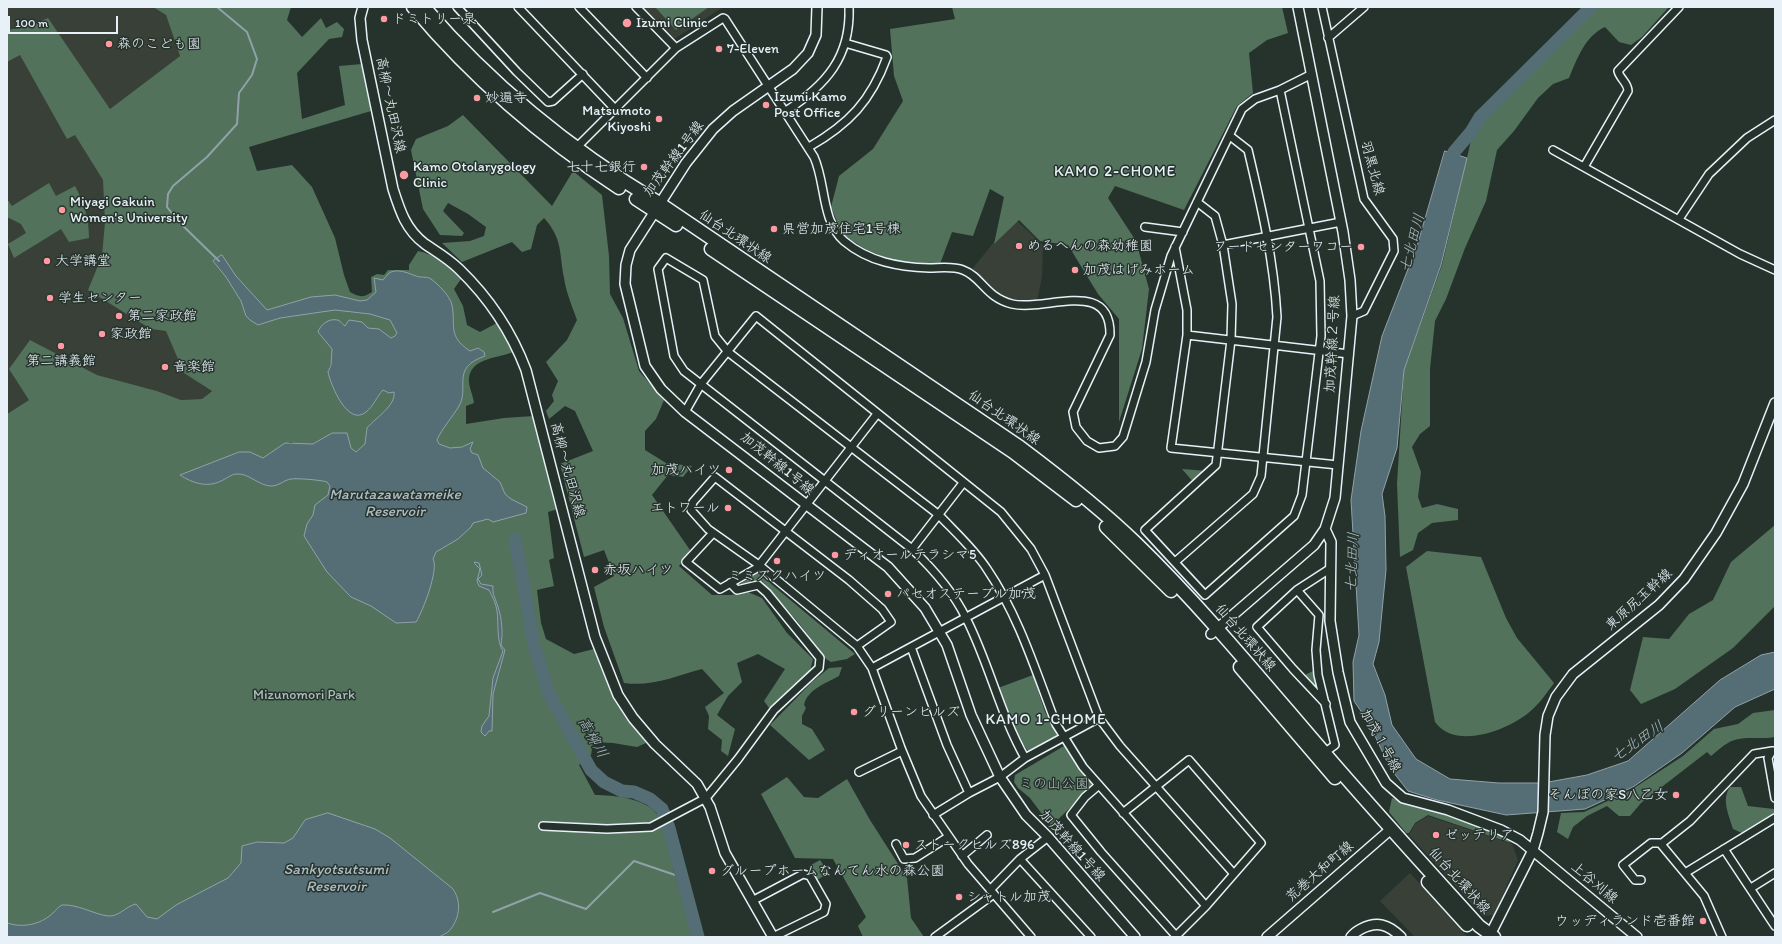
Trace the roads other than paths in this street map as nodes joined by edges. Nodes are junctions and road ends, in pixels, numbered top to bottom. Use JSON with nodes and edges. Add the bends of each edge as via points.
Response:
{"nodes":[{"id":1,"x":363,"y":7,"type":"edge"},
{"id":2,"x":413,"y":7,"type":"edge"},
{"id":3,"x":424,"y":7,"type":"edge"},
{"id":4,"x":458,"y":7,"type":"edge"},
{"id":5,"x":518,"y":7,"type":"edge"},
{"id":6,"x":579,"y":7,"type":"edge"},
{"id":7,"x":636,"y":7,"type":"edge"},
{"id":8,"x":817,"y":7,"type":"edge"},
{"id":9,"x":849,"y":7,"type":"edge"},
{"id":10,"x":1298,"y":7,"type":"edge"},
{"id":11,"x":1322,"y":7,"type":"edge"},
{"id":12,"x":1364,"y":7,"type":"edge"},
{"id":13,"x":1679,"y":7,"type":"edge"},
{"id":14,"x":1328,"y":38,"type":"junction"},
{"id":15,"x":846,"y":43,"type":"junction"},
{"id":16,"x":676,"y":48,"type":"junction"},
{"id":17,"x":583,"y":74,"type":"junction"},
{"id":18,"x":1312,"y":74,"type":"junction"},
{"id":19,"x":647,"y":78,"type":"junction"},
{"id":20,"x":769,"y":86,"type":"junction"},
{"id":21,"x":1280,"y":90,"type":"junction"},
{"id":22,"x":615,"y":109,"type":"junction"},
{"id":23,"x":786,"y":111,"type":"junction"},
{"id":24,"x":1775,"y":120,"type":"edge"},
{"id":25,"x":1230,"y":136,"type":"junction"},
{"id":26,"x":809,"y":147,"type":"junction"},
{"id":27,"x":1553,"y":150,"type":"dead end"},
{"id":28,"x":573,"y":151,"type":"junction"},
{"id":29,"x":1584,"y":167,"type":"junction"},
{"id":30,"x":1197,"y":202,"type":"junction"},
{"id":31,"x":656,"y":207,"type":"junction"},
{"id":32,"x":1679,"y":219,"type":"junction"},
{"id":33,"x":1341,"y":222,"type":"junction"},
{"id":34,"x":1310,"y":226,"type":"junction"},
{"id":35,"x":1145,"y":227,"type":"dead end"},
{"id":36,"x":1183,"y":232,"type":"junction"},
{"id":37,"x":1267,"y":236,"type":"junction"},
{"id":38,"x":1223,"y":245,"type":"junction"},
{"id":39,"x":1175,"y":247,"type":"junction"},
{"id":40,"x":1775,"y":270,"type":"edge"},
{"id":41,"x":1352,"y":316,"type":"junction"},
{"id":42,"x":1187,"y":335,"type":"junction"},
{"id":43,"x":1231,"y":340,"type":"junction"},
{"id":44,"x":1274,"y":345,"type":"junction"},
{"id":45,"x":1318,"y":350,"type":"junction"},
{"id":46,"x":728,"y":352,"type":"junction"},
{"id":47,"x":1349,"y":354,"type":"junction"},
{"id":48,"x":701,"y":384,"type":"junction"},
{"id":49,"x":1775,"y":403,"type":"edge"},
{"id":50,"x":685,"y":412,"type":"junction"},
{"id":51,"x":877,"y":414,"type":"junction"},
{"id":52,"x":852,"y":446,"type":"junction"},
{"id":53,"x":1216,"y":453,"type":"junction"},
{"id":54,"x":1261,"y":458,"type":"junction"},
{"id":55,"x":1305,"y":463,"type":"junction"},
{"id":56,"x":1338,"y":465,"type":"junction"},
{"id":57,"x":826,"y":482,"type":"junction"},
{"id":58,"x":964,"y":483,"type":"junction"},
{"id":59,"x":806,"y":506,"type":"junction"},
{"id":60,"x":939,"y":515,"type":"junction"},
{"id":61,"x":1325,"y":528,"type":"junction"},
{"id":62,"x":713,"y":533,"type":"junction"},
{"id":63,"x":785,"y":533,"type":"junction"},
{"id":64,"x":912,"y":549,"type":"junction"},
{"id":65,"x":1175,"y":562,"type":"junction"},
{"id":66,"x":759,"y":564,"type":"junction"},
{"id":67,"x":1331,"y":568,"type":"junction"},
{"id":68,"x":1045,"y":575,"type":"junction"},
{"id":69,"x":730,"y":583,"type":"junction"},
{"id":70,"x":1297,"y":590,"type":"junction"},
{"id":71,"x":1004,"y":596,"type":"junction"},
{"id":72,"x":966,"y":617,"type":"junction"},
{"id":73,"x":941,"y":632,"type":"junction"},
{"id":74,"x":1214,"y":632,"type":"junction"},
{"id":75,"x":857,"y":646,"type":"junction"},
{"id":76,"x":911,"y":647,"type":"junction"},
{"id":77,"x":872,"y":668,"type":"junction"},
{"id":78,"x":1326,"y":704,"type":"junction"},
{"id":79,"x":1099,"y":718,"type":"junction"},
{"id":80,"x":1064,"y":738,"type":"junction"},
{"id":81,"x":902,"y":751,"type":"junction"},
{"id":82,"x":1773,"y":751,"type":"edge"},
{"id":83,"x":1324,"y":753,"type":"junction"},
{"id":84,"x":1025,"y":758,"type":"junction"},
{"id":85,"x":859,"y":772,"type":"dead end"},
{"id":86,"x":1000,"y":777,"type":"junction"},
{"id":87,"x":1099,"y":785,"type":"junction"},
{"id":88,"x":1157,"y":787,"type":"junction"},
{"id":89,"x":969,"y":793,"type":"junction"},
{"id":90,"x":706,"y":798,"type":"junction"},
{"id":91,"x":1775,"y":798,"type":"edge"},
{"id":92,"x":1123,"y":813,"type":"junction"},
{"id":93,"x":933,"y":815,"type":"junction"},
{"id":94,"x":1775,"y":818,"type":"edge"},
{"id":95,"x":543,"y":826,"type":"dead end"},
{"id":96,"x":1388,"y":831,"type":"junction"},
{"id":97,"x":987,"y":835,"type":"dead end"},
{"id":98,"x":948,"y":837,"type":"junction"},
{"id":99,"x":1048,"y":837,"type":"junction"},
{"id":100,"x":896,"y":844,"type":"dead end"},
{"id":101,"x":1661,"y":844,"type":"junction"},
{"id":102,"x":1724,"y":849,"type":"junction"},
{"id":103,"x":1533,"y":850,"type":"junction"},
{"id":104,"x":962,"y":856,"type":"junction"},
{"id":105,"x":1020,"y":860,"type":"junction"},
{"id":106,"x":1685,"y":873,"type":"junction"},
{"id":107,"x":1775,"y":873,"type":"edge"},
{"id":108,"x":1234,"y":874,"type":"junction"},
{"id":109,"x":1641,"y":880,"type":"dead end"},
{"id":110,"x":1751,"y":888,"type":"junction"},
{"id":111,"x":992,"y":892,"type":"junction"},
{"id":112,"x":752,"y":901,"type":"junction"},
{"id":113,"x":1206,"y":906,"type":"junction"},
{"id":114,"x":1775,"y":926,"type":"edge"},
{"id":115,"x":1175,"y":936,"type":"edge"},
{"id":116,"x":1488,"y":936,"type":"edge"},
{"id":117,"x":773,"y":937,"type":"edge"},
{"id":118,"x":935,"y":937,"type":"edge"},
{"id":119,"x":1031,"y":937,"type":"edge"},
{"id":120,"x":1091,"y":937,"type":"edge"},
{"id":121,"x":1135,"y":937,"type":"edge"},
{"id":122,"x":1267,"y":937,"type":"edge"},
{"id":123,"x":1351,"y":937,"type":"edge"},
{"id":124,"x":1401,"y":937,"type":"edge"},
{"id":125,"x":1637,"y":937,"type":"edge"},
{"id":126,"x":1722,"y":937,"type":"edge"}],
"edges":[{"from":1,"to":90,"type":"street","name":"高柳～丸田沢線","via":[[360,18],[362,40],[393,190],[400,212],[411,231],[423,243],[448,258],[468,278],[503,323],[514,343],[526,370],[595,637],[618,695],[655,744],[697,784]]},
{"from":2,"to":28,"type":"main road","name":"仙台北環状線","via":[[487,85],[525,119]]},
{"from":3,"to":28,"type":"main road","name":"仙台北環状線","via":[[496,82]]},
{"from":4,"to":17,"type":"street","via":[[516,72],[548,102],[553,102]]},
{"from":5,"to":17,"type":"street"},
{"from":6,"to":19,"type":"street"},
{"from":7,"to":16,"type":"street"},
{"from":8,"to":20,"type":"street","name":"加茂幹線1号線","via":[[816,35],[808,53],[793,69]]},
{"from":9,"to":15,"type":"street"},
{"from":10,"to":18,"type":"street","name":"加茂幹線２号線"},
{"from":11,"to":14,"type":"street","name":"羽黒北線"},
{"from":12,"to":14,"type":"street"},
{"from":13,"to":29,"type":"street","via":[[1618,71],[1619,76],[1628,85],[1628,92]]},
{"from":14,"to":41,"type":"street","name":"羽黒北線","via":[[1364,199],[1393,238],[1394,251],[1364,311]]},
{"from":15,"to":23,"type":"street","via":[[822,84]]},
{"from":15,"to":26,"type":"street","via":[[887,57],[876,84],[856,112],[835,131]]},
{"from":16,"to":19,"type":"street"},
{"from":16,"to":20,"type":"street","via":[[723,18]]},
{"from":17,"to":22,"type":"street"},
{"from":18,"to":21,"type":"street"},
{"from":18,"to":33,"type":"street","name":"加茂幹線２号線"},
{"from":19,"to":22,"type":"street"},
{"from":20,"to":23,"type":"street"},
{"from":20,"to":31,"type":"street","name":"加茂幹線1号線","via":[[733,111],[713,129]]},
{"from":21,"to":25,"type":"street","via":[[1255,99],[1242,109]]},
{"from":21,"to":34,"type":"street"},
{"from":22,"to":28,"type":"street"},
{"from":23,"to":26,"type":"street"},
{"from":24,"to":32,"type":"street","via":[[1747,138],[1710,174]]},
{"from":25,"to":30,"type":"street"},
{"from":25,"to":37,"type":"street","via":[[1248,150]]},
{"from":26,"to":39,"type":"street","via":[[820,170],[831,222],[844,241],[861,252],[899,266],[952,268],[965,271],[991,295],[1009,303],[1027,305],[1083,300],[1095,303],[1104,310],[1110,323],[1110,335],[1073,412],[1076,427],[1087,441],[1099,448],[1115,446],[1123,437],[1146,362],[1155,310]]},
{"from":27,"to":29,"type":"street"},
{"from":28,"to":31,"type":"main road","name":"仙台北環状線"},
{"from":29,"to":32,"type":"street"},
{"from":30,"to":36,"type":"street"},
{"from":30,"to":38,"type":"street","via":[[1215,216]]},
{"from":31,"to":50,"type":"street","name":"加茂幹線1号線","via":[[630,250],[625,284],[645,366],[661,389]]},
{"from":31,"to":74,"type":"main road","name":"仙台北環状線","via":[[1027,462],[1074,498]]},
{"from":32,"to":40,"type":"street","via":[[1740,254]]},
{"from":33,"to":34,"type":"street"},
{"from":33,"to":41,"type":"street","name":"加茂幹線２号線","via":[[1350,280]]},
{"from":34,"to":37,"type":"street"},
{"from":34,"to":45,"type":"street","via":[[1320,280]]},
{"from":35,"to":36,"type":"street"},
{"from":36,"to":39,"type":"street"},
{"from":37,"to":38,"type":"street"},
{"from":37,"to":44,"type":"street","via":[[1275,292]]},
{"from":38,"to":43,"type":"street","via":[[1232,304]]},
{"from":39,"to":42,"type":"street","via":[[1187,310]]},
{"from":41,"to":47,"type":"street","name":"加茂幹線２号線"},
{"from":42,"to":43,"type":"street"},
{"from":42,"to":53,"type":"street","via":[[1171,448]]},
{"from":43,"to":44,"type":"street"},
{"from":43,"to":53,"type":"street"},
{"from":44,"to":45,"type":"street"},
{"from":44,"to":54,"type":"street"},
{"from":45,"to":47,"type":"street"},
{"from":45,"to":55,"type":"street"},
{"from":46,"to":48,"type":"street"},
{"from":46,"to":48,"type":"street","via":[[715,336],[703,280],[666,258],[658,270],[674,356],[684,371]]},
{"from":46,"to":51,"type":"street","via":[[756,316]]},
{"from":46,"to":52,"type":"street"},
{"from":47,"to":56,"type":"street","name":"加茂幹線２号線"},
{"from":48,"to":50,"type":"street"},
{"from":48,"to":57,"type":"street"},
{"from":49,"to":103,"type":"street","name":"東原尻玉幹線","via":[[1743,484],[1716,533],[1684,579],[1659,605],[1573,674],[1556,697],[1548,716],[1545,735],[1543,812]]},
{"from":50,"to":59,"type":"street","name":"加茂幹線1号線","via":[[727,442]]},
{"from":51,"to":52,"type":"street"},
{"from":51,"to":58,"type":"street"},
{"from":52,"to":57,"type":"street"},
{"from":52,"to":60,"type":"street"},
{"from":53,"to":54,"type":"street"},
{"from":53,"to":65,"type":"street","via":[[1216,465],[1212,470],[1145,530]]},
{"from":54,"to":55,"type":"street"},
{"from":54,"to":65,"type":"street","via":[[1261,476],[1253,494]]},
{"from":55,"to":56,"type":"street"},
{"from":55,"to":65,"type":"street","via":[[1302,495],[1294,516],[1205,595]]},
{"from":56,"to":61,"type":"street","name":"加茂幹線２号線","via":[[1335,498]]},
{"from":57,"to":59,"type":"street"},
{"from":57,"to":64,"type":"street"},
{"from":58,"to":60,"type":"street"},
{"from":58,"to":68,"type":"street","via":[[1001,512],[1017,530]]},
{"from":59,"to":63,"type":"street"},
{"from":59,"to":73,"type":"street","name":"加茂幹線1号線","via":[[888,567],[925,608]]},
{"from":60,"to":64,"type":"street"},
{"from":60,"to":71,"type":"street","via":[[987,568]]},
{"from":61,"to":67,"type":"street","name":"加茂１号線","via":[[1331,542]]},
{"from":61,"to":74,"type":"street","name":"加茂幹線２号線","via":[[1314,545]]},
{"from":62,"to":63,"type":"street","via":[[691,510],[694,502],[715,477]]},
{"from":62,"to":66,"type":"street"},
{"from":62,"to":69,"type":"street","via":[[686,562],[720,589]]},
{"from":63,"to":66,"type":"street"},
{"from":63,"to":75,"type":"street","via":[[882,609],[890,622]]},
{"from":64,"to":72,"type":"street","via":[[932,567]]},
{"from":66,"to":69,"type":"street","via":[[757,568]]},
{"from":66,"to":75,"type":"street"},
{"from":67,"to":70,"type":"street"},
{"from":67,"to":103,"type":"street","name":"加茂１号線","via":[[1330,621],[1338,672],[1350,722],[1386,783],[1403,798],[1448,810],[1501,830]]},
{"from":68,"to":71,"type":"street"},
{"from":68,"to":79,"type":"street"},
{"from":69,"to":90,"type":"street","via":[[737,590],[758,585],[820,658],[819,668],[774,710],[738,760]]},
{"from":70,"to":78,"type":"street","via":[[1319,615],[1316,650],[1318,675]]},
{"from":70,"to":78,"type":"street","via":[[1257,627]]},
{"from":71,"to":72,"type":"street"},
{"from":71,"to":80,"type":"street"},
{"from":72,"to":73,"type":"street"},
{"from":72,"to":84,"type":"street","via":[[1011,733]]},
{"from":73,"to":76,"type":"street"},
{"from":73,"to":86,"type":"street","name":"加茂幹線1号線","via":[[971,715]]},
{"from":74,"to":83,"type":"main road","name":"仙台北環状線"},
{"from":74,"to":96,"type":"main road","name":"仙台北環状線"},
{"from":75,"to":77,"type":"street"},
{"from":76,"to":77,"type":"street"},
{"from":76,"to":89,"type":"street","via":[[947,745]]},
{"from":77,"to":81,"type":"street"},
{"from":78,"to":83,"type":"street","via":[[1335,745]]},
{"from":79,"to":80,"type":"street"},
{"from":79,"to":88,"type":"street"},
{"from":80,"to":84,"type":"street"},
{"from":80,"to":87,"type":"street","via":[[1083,767]]},
{"from":81,"to":85,"type":"street"},
{"from":81,"to":93,"type":"street","via":[[921,796]]},
{"from":82,"to":91,"type":"street","via":[[1768,758]]},
{"from":82,"to":101,"type":"street","via":[[1754,754],[1690,821]]},
{"from":83,"to":96,"type":"main road","name":"仙台北環状線"},
{"from":84,"to":86,"type":"street"},
{"from":86,"to":89,"type":"street"},
{"from":86,"to":99,"type":"street","name":"加茂幹線1号線","via":[[1026,815]]},
{"from":87,"to":92,"type":"street"},
{"from":87,"to":115,"type":"street","via":[[1085,797],[1071,815]]},
{"from":88,"to":92,"type":"street"},
{"from":88,"to":108,"type":"street"},
{"from":88,"to":108,"type":"street","via":[[1189,760],[1262,843]]},
{"from":89,"to":93,"type":"street"},
{"from":90,"to":95,"type":"street","via":[[650,827],[607,829]]},
{"from":90,"to":112,"type":"street","name":"高柳～丸田沢線","via":[[725,853]]},
{"from":92,"to":113,"type":"street"},
{"from":93,"to":98,"type":"street"},
{"from":94,"to":102,"type":"street"},
{"from":96,"to":116,"type":"main road","name":"仙台北環状線","via":[[1449,906]]},
{"from":96,"to":122,"type":"street","name":"荒巻大和町線"},
{"from":97,"to":104,"type":"street"},
{"from":98,"to":100,"type":"street","via":[[914,858],[904,859]]},
{"from":98,"to":104,"type":"street"},
{"from":99,"to":105,"type":"street"},
{"from":99,"to":121,"type":"street","name":"加茂幹線1号線"},
{"from":101,"to":106,"type":"street"},
{"from":101,"to":109,"type":"street","via":[[1651,843],[1623,865],[1635,880]]},
{"from":102,"to":106,"type":"street"},
{"from":102,"to":110,"type":"street"},
{"from":103,"to":116,"type":"street","name":"東原尻玉幹線"},
{"from":103,"to":125,"type":"street","name":"上谷刈線"},
{"from":104,"to":111,"type":"street"},
{"from":105,"to":111,"type":"street"},
{"from":105,"to":120,"type":"street"},
{"from":106,"to":126,"type":"street","via":[[1704,896]]},
{"from":107,"to":110,"type":"street"},
{"from":108,"to":113,"type":"street"},
{"from":110,"to":114,"type":"street"},
{"from":111,"to":118,"type":"street"},
{"from":111,"to":119,"type":"street"},
{"from":112,"to":117,"type":"street","name":"高柳～丸田沢線"},
{"from":112,"to":117,"type":"street","via":[[803,874],[810,876],[826,904],[824,912]]},
{"from":113,"to":115,"type":"street"},
{"from":123,"to":124,"type":"street","via":[[1353,933],[1380,923],[1393,929]]}]}
